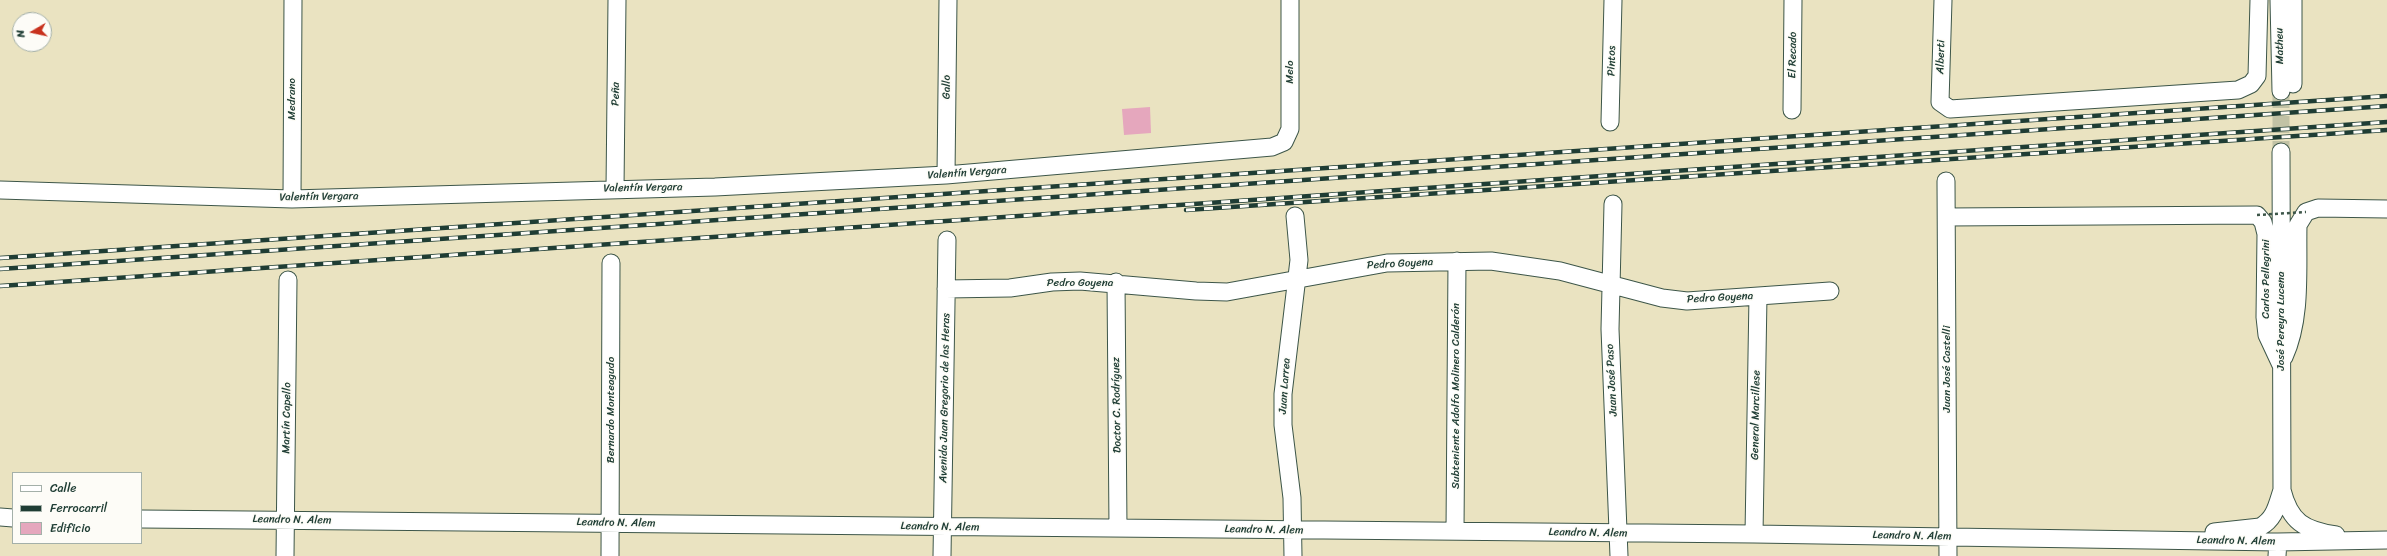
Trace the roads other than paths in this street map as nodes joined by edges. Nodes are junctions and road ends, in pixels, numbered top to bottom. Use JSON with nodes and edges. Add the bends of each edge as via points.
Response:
{"nodes":[{"id":1,"x":293,"y":0,"type":"edge"},
{"id":2,"x":617,"y":0,"type":"edge"},
{"id":3,"x":948,"y":0,"type":"edge"},
{"id":4,"x":1290,"y":0,"type":"edge"},
{"id":5,"x":1613,"y":0,"type":"edge"},
{"id":6,"x":1793,"y":0,"type":"edge"},
{"id":7,"x":1943,"y":0,"type":"edge"},
{"id":8,"x":2259,"y":0,"type":"edge"},
{"id":9,"x":2279,"y":0,"type":"edge"},
{"id":10,"x":2293,"y":0,"type":"edge"},
{"id":11,"x":2257,"y":76,"type":"joint"},
{"id":12,"x":1792,"y":110,"type":"dead end"},
{"id":13,"x":1610,"y":122,"type":"dead end"},
{"id":14,"x":1284,"y":142,"type":"joint"},
{"id":15,"x":2281,"y":152,"type":"tunnel mouth"},
{"id":16,"x":946,"y":175,"type":"junction"},
{"id":17,"x":1946,"y":181,"type":"dead end"},
{"id":18,"x":614,"y":189,"type":"junction"},
{"id":19,"x":0,"y":190,"type":"edge"},
{"id":20,"x":292,"y":199,"type":"junction"},
{"id":21,"x":1613,"y":204,"type":"dead end"},
{"id":22,"x":2387,"y":209,"type":"edge"},
{"id":23,"x":1296,"y":216,"type":"dead end"},
{"id":24,"x":1947,"y":217,"type":"junction"},
{"id":25,"x":946,"y":240,"type":"dead end"},
{"id":26,"x":1457,"y":261,"type":"junction"},
{"id":27,"x":611,"y":263,"type":"dead end"},
{"id":28,"x":288,"y":280,"type":"dead end"},
{"id":29,"x":1297,"y":280,"type":"junction"},
{"id":30,"x":1116,"y":282,"type":"junction"},
{"id":31,"x":1610,"y":284,"type":"junction"},
{"id":32,"x":946,"y":289,"type":"junction"},
{"id":33,"x":1830,"y":291,"type":"dead end"},
{"id":34,"x":1758,"y":296,"type":"junction"},
{"id":35,"x":2281,"y":365,"type":"junction"},
{"id":36,"x":2282,"y":490,"type":"junction"},
{"id":37,"x":0,"y":517,"type":"edge"},
{"id":38,"x":12,"y":518,"type":"edge"},
{"id":39,"x":142,"y":519,"type":"edge"},
{"id":40,"x":286,"y":520,"type":"junction"},
{"id":41,"x":611,"y":523,"type":"junction"},
{"id":42,"x":943,"y":527,"type":"junction"},
{"id":43,"x":1118,"y":528,"type":"junction"},
{"id":44,"x":1293,"y":530,"type":"junction"},
{"id":45,"x":1455,"y":532,"type":"junction"},
{"id":46,"x":1619,"y":533,"type":"junction"},
{"id":47,"x":1754,"y":534,"type":"junction"},
{"id":48,"x":1948,"y":536,"type":"junction"},
{"id":49,"x":2185,"y":540,"type":"junction"},
{"id":50,"x":2366,"y":540,"type":"junction"},
{"id":51,"x":2387,"y":540,"type":"edge"},
{"id":52,"x":2278,"y":549,"type":"edge"},
{"id":53,"x":285,"y":556,"type":"edge"},
{"id":54,"x":610,"y":556,"type":"edge"},
{"id":55,"x":942,"y":556,"type":"edge"},
{"id":56,"x":1293,"y":556,"type":"edge"},
{"id":57,"x":1619,"y":556,"type":"edge"},
{"id":58,"x":1948,"y":556,"type":"edge"}],
"edges":[{"from":1,"to":20,"type":"street","name":"Medrano"},
{"from":2,"to":18,"type":"street","name":"Peña"},
{"from":3,"to":16,"type":"street","name":"Gallo"},
{"from":4,"to":14,"type":"street","name":"Melo","via":[[1290,129]]},
{"from":5,"to":13,"type":"street","name":"Pintos"},
{"from":6,"to":12,"type":"street","name":"El Recado"},
{"from":7,"to":11,"type":"street","name":"Alberti","via":[[1940,102],[1950,109],[2238,90],[2251,84]]},
{"from":8,"to":11,"type":"street","name":"Matheu"},
{"from":9,"to":10,"type":"street","name":"Matheu","via":[[2287,88]]},
{"from":14,"to":16,"type":"street","name":"Valentín Vergara","via":[[1272,147]]},
{"from":15,"to":35,"type":"street","name":"José Pereyra Lucena"},
{"from":16,"to":18,"type":"street","name":"Valentín Vergara","via":[[715,187]]},
{"from":17,"to":24,"type":"street","name":"Juan José Castelli"},
{"from":18,"to":20,"type":"street","name":"Valentín Vergara"},
{"from":19,"to":20,"type":"street","name":"Valentín Vergara"},
{"from":21,"to":31,"type":"street","name":"Juan José Paso"},
{"from":22,"to":35,"type":"street","via":[[2318,208],[2306,212],[2298,225],[2293,334]]},
{"from":23,"to":29,"type":"street","name":"Juan Larrea","via":[[1299,260]]},
{"from":24,"to":35,"type":"street","name":"Carlos Pellegrini","via":[[2257,216],[2263,222],[2266,234],[2267,335]]},
{"from":24,"to":48,"type":"street","name":"Juan José Castelli"},
{"from":25,"to":32,"type":"street","name":"Avenida Juan Gregorio de las Heras"},
{"from":26,"to":29,"type":"street","name":"Pedro Goyena","via":[[1387,263]]},
{"from":26,"to":31,"type":"street","name":"Pedro Goyena","via":[[1491,261],[1531,266]]},
{"from":26,"to":45,"type":"street","name":"Subteniente Adolfo Molinero Calderón"},
{"from":27,"to":41,"type":"street","name":"Bernardo Monteagudo"},
{"from":28,"to":40,"type":"street","name":"Martín Capello"},
{"from":29,"to":30,"type":"street","name":"Pedro Goyena","via":[[1227,292],[1196,292]]},
{"from":29,"to":44,"type":"street","name":"Juan Larrea","via":[[1283,409]]},
{"from":30,"to":32,"type":"street","name":"Pedro Goyena","via":[[1052,282],[1010,288]]},
{"from":30,"to":43,"type":"street","name":"Doctor C. Rodríguez"},
{"from":31,"to":34,"type":"street","name":"Pedro Goyena","via":[[1662,298],[1687,301]]},
{"from":31,"to":46,"type":"street","name":"Juan José Paso"},
{"from":32,"to":42,"type":"street","name":"Avenida Juan Gregorio de las Heras"},
{"from":33,"to":34,"type":"street","name":"Pedro Goyena"},
{"from":34,"to":47,"type":"street","name":"General Marcillese"},
{"from":35,"to":36,"type":"street","name":"José Pereyra Lucena"},
{"from":36,"to":49,"type":"street","name":"José Pereyra Lucena","via":[[2274,516],[2266,524],[2260,527],[2210,532]]},
{"from":36,"to":50,"type":"street","name":"José Pereyra Lucena","via":[[2293,519],[2307,527],[2331,534]]},
{"from":37,"to":38,"type":"street"},
{"from":39,"to":40,"type":"street","name":"Leandro N. Alem"},
{"from":40,"to":41,"type":"street","name":"Leandro N. Alem"},
{"from":40,"to":53,"type":"street","name":"Martín Capello"},
{"from":41,"to":42,"type":"street","name":"Leandro N. Alem"},
{"from":41,"to":54,"type":"street","name":"Bernardo Monteagudo"},
{"from":42,"to":43,"type":"street","name":"Leandro N. Alem"},
{"from":42,"to":55,"type":"street","name":"Avenida Juan Gregorio de las Heras"},
{"from":43,"to":44,"type":"street","name":"Leandro N. Alem"},
{"from":44,"to":45,"type":"street","name":"Leandro N. Alem"},
{"from":44,"to":56,"type":"street","name":"Juan Larrea"},
{"from":45,"to":46,"type":"street","name":"Leandro N. Alem"},
{"from":46,"to":47,"type":"street","name":"Leandro N. Alem"},
{"from":46,"to":57,"type":"street","name":"Juan José Paso"},
{"from":47,"to":48,"type":"street","name":"Leandro N. Alem"},
{"from":48,"to":49,"type":"street","name":"Leandro N. Alem"},
{"from":48,"to":58,"type":"street","name":"Juan José Castelli"},
{"from":49,"to":52,"type":"street","name":"Leandro N. Alem"},
{"from":50,"to":51,"type":"street","name":"Leandro N. Alem"},
{"from":50,"to":52,"type":"street","name":"Leandro N. Alem"}]}
